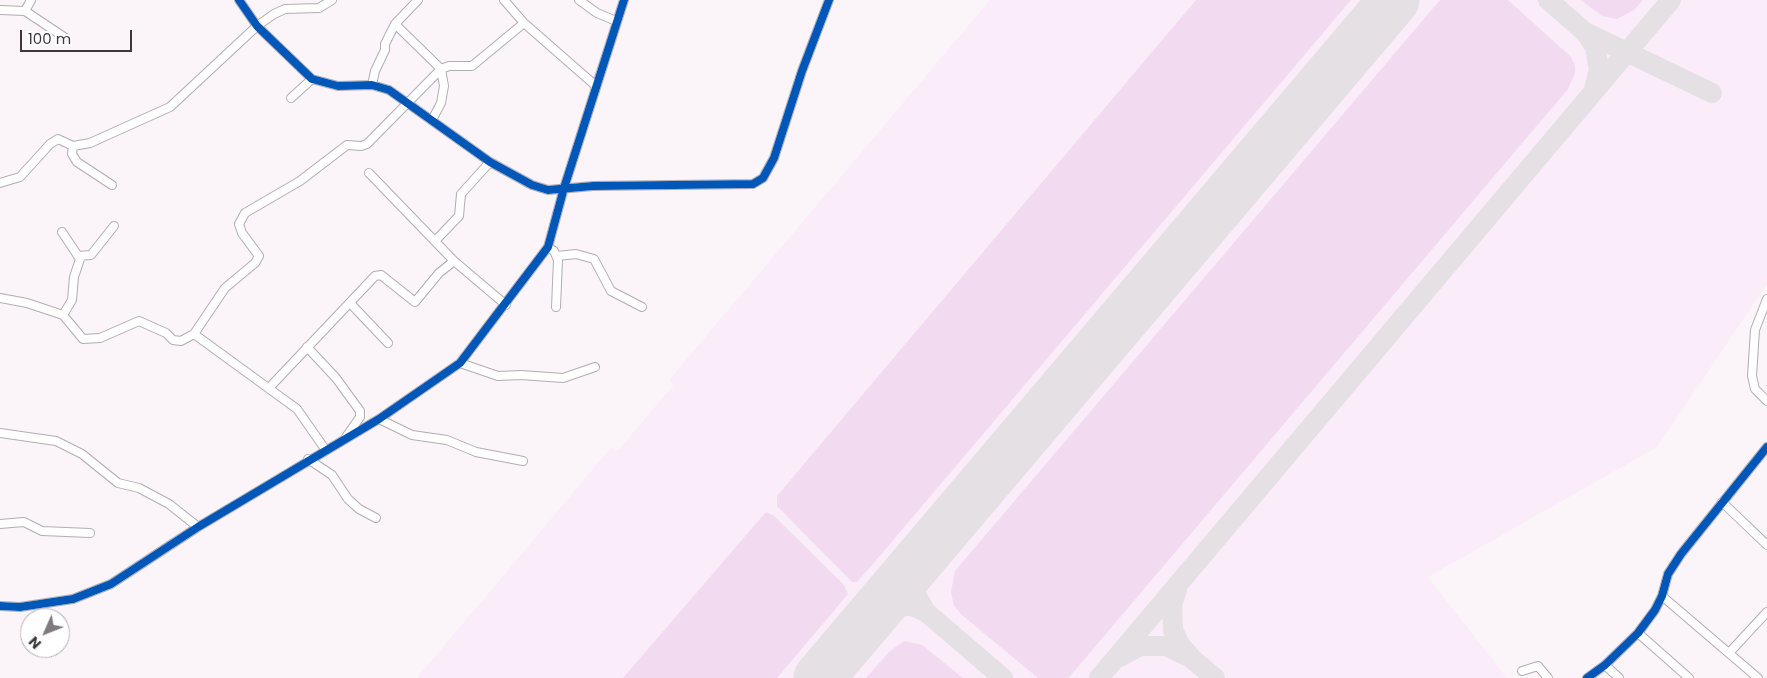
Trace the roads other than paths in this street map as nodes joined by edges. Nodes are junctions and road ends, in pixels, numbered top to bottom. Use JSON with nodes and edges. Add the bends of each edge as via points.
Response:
{"nodes":[{"id":1,"x":31,"y":0,"type":"edge"},
{"id":2,"x":238,"y":0,"type":"edge"},
{"id":3,"x":332,"y":0,"type":"edge"},
{"id":4,"x":418,"y":0,"type":"edge"},
{"id":5,"x":504,"y":0,"type":"edge"},
{"id":6,"x":579,"y":0,"type":"edge"},
{"id":7,"x":624,"y":0,"type":"edge"},
{"id":8,"x":829,"y":0,"type":"edge"},
{"id":9,"x":0,"y":10,"type":"edge"},
{"id":10,"x":25,"y":11,"type":"junction"},
{"id":11,"x":616,"y":21,"type":"junction"},
{"id":12,"x":524,"y":23,"type":"junction"},
{"id":13,"x":395,"y":24,"type":"junction"},
{"id":14,"x":257,"y":26,"type":"junction"},
{"id":15,"x":64,"y":37,"type":"dead end"},
{"id":16,"x":441,"y":69,"type":"junction"},
{"id":17,"x":312,"y":78,"type":"junction"},
{"id":18,"x":372,"y":85,"type":"junction"},
{"id":19,"x":596,"y":86,"type":"junction"},
{"id":20,"x":291,"y":98,"type":"dead end"},
{"id":21,"x":406,"y":103,"type":"junction"},
{"id":22,"x":432,"y":120,"type":"junction"},
{"id":23,"x":73,"y":146,"type":"junction"},
{"id":24,"x":490,"y":162,"type":"junction"},
{"id":25,"x":369,"y":173,"type":"dead end"},
{"id":26,"x":0,"y":183,"type":"edge"},
{"id":27,"x":112,"y":185,"type":"dead end"},
{"id":28,"x":564,"y":188,"type":"junction"},
{"id":29,"x":114,"y":226,"type":"dead end"},
{"id":30,"x":62,"y":232,"type":"dead end"},
{"id":31,"x":434,"y":240,"type":"junction"},
{"id":32,"x":548,"y":247,"type":"junction"},
{"id":33,"x":78,"y":256,"type":"junction"},
{"id":34,"x":557,"y":256,"type":"junction"},
{"id":35,"x":454,"y":261,"type":"junction"},
{"id":36,"x":0,"y":298,"type":"edge"},
{"id":37,"x":1767,"y":299,"type":"edge"},
{"id":38,"x":350,"y":303,"type":"junction"},
{"id":39,"x":506,"y":305,"type":"junction"},
{"id":40,"x":556,"y":306,"type":"dead end"},
{"id":41,"x":642,"y":307,"type":"dead end"},
{"id":42,"x":63,"y":315,"type":"junction"},
{"id":43,"x":194,"y":334,"type":"junction"},
{"id":44,"x":388,"y":343,"type":"dead end"},
{"id":45,"x":307,"y":347,"type":"junction"},
{"id":46,"x":460,"y":363,"type":"junction"},
{"id":47,"x":595,"y":366,"type":"dead end"},
{"id":48,"x":269,"y":388,"type":"junction"},
{"id":49,"x":1767,"y":401,"type":"edge"},
{"id":50,"x":379,"y":419,"type":"junction"},
{"id":51,"x":0,"y":433,"type":"edge"},
{"id":52,"x":345,"y":439,"type":"junction"},
{"id":53,"x":1767,"y":447,"type":"edge"},
{"id":54,"x":325,"y":449,"type":"junction"},
{"id":55,"x":308,"y":459,"type":"junction"},
{"id":56,"x":523,"y":461,"type":"dead end"},
{"id":57,"x":1722,"y":502,"type":"junction"},
{"id":58,"x":376,"y":518,"type":"dead end"},
{"id":59,"x":0,"y":524,"type":"edge"},
{"id":60,"x":198,"y":527,"type":"junction"},
{"id":61,"x":90,"y":533,"type":"dead end"},
{"id":62,"x":1767,"y":545,"type":"edge"},
{"id":63,"x":1662,"y":596,"type":"junction"},
{"id":64,"x":0,"y":606,"type":"edge"},
{"id":65,"x":1767,"y":612,"type":"edge"},
{"id":66,"x":1638,"y":633,"type":"junction"},
{"id":67,"x":1729,"y":653,"type":"junction"},
{"id":68,"x":1605,"y":665,"type":"junction"},
{"id":69,"x":1522,"y":671,"type":"dead end"},
{"id":70,"x":1548,"y":678,"type":"edge"},
{"id":71,"x":1587,"y":678,"type":"edge"},
{"id":72,"x":1619,"y":678,"type":"edge"},
{"id":73,"x":1689,"y":678,"type":"edge"},
{"id":74,"x":1758,"y":678,"type":"edge"}],
"edges":[{"from":1,"to":10,"type":"street"},
{"from":2,"to":14,"type":"street"},
{"from":3,"to":14,"type":"street","via":[[319,8],[285,9]]},
{"from":4,"to":13,"type":"street"},
{"from":5,"to":12,"type":"street"},
{"from":6,"to":11,"type":"street"},
{"from":7,"to":11,"type":"street"},
{"from":8,"to":28,"type":"street","via":[[774,158],[763,178],[753,184]]},
{"from":9,"to":10,"type":"street"},
{"from":10,"to":15,"type":"street"},
{"from":11,"to":19,"type":"street"},
{"from":12,"to":16,"type":"street","via":[[472,66]]},
{"from":12,"to":19,"type":"street"},
{"from":13,"to":16,"type":"street"},
{"from":13,"to":18,"type":"street"},
{"from":14,"to":17,"type":"street"},
{"from":14,"to":23,"type":"street","via":[[170,106],[90,143]]},
{"from":16,"to":21,"type":"street"},
{"from":16,"to":22,"type":"street","via":[[444,86],[441,103]]},
{"from":17,"to":18,"type":"street","via":[[338,86]]},
{"from":17,"to":20,"type":"street"},
{"from":18,"to":21,"type":"street","via":[[389,90]]},
{"from":19,"to":28,"type":"street"},
{"from":21,"to":22,"type":"street"},
{"from":21,"to":43,"type":"street","via":[[367,144],[347,145],[300,181],[245,213],[239,224],[259,256],[225,288]]},
{"from":22,"to":24,"type":"street"},
{"from":23,"to":26,"type":"street","via":[[58,139],[20,177]]},
{"from":23,"to":27,"type":"street","via":[[72,154],[77,162]]},
{"from":24,"to":28,"type":"street","via":[[548,190]]},
{"from":24,"to":31,"type":"street","via":[[461,194],[459,216]]},
{"from":25,"to":31,"type":"street"},
{"from":28,"to":32,"type":"street"},
{"from":29,"to":33,"type":"street","via":[[91,255]]},
{"from":30,"to":33,"type":"street"},
{"from":31,"to":35,"type":"street"},
{"from":32,"to":34,"type":"street"},
{"from":32,"to":39,"type":"street"},
{"from":33,"to":42,"type":"street","via":[[72,300]]},
{"from":34,"to":40,"type":"street"},
{"from":34,"to":41,"type":"street","via":[[576,254],[594,259],[611,291]]},
{"from":35,"to":38,"type":"street","via":[[439,273],[415,302],[381,275],[375,276]]},
{"from":35,"to":39,"type":"street"},
{"from":36,"to":42,"type":"street"},
{"from":37,"to":49,"type":"street","via":[[1755,330],[1752,368],[1755,389]]},
{"from":38,"to":44,"type":"street"},
{"from":38,"to":45,"type":"street"},
{"from":39,"to":46,"type":"street"},
{"from":42,"to":43,"type":"street","via":[[83,339],[100,338],[139,321],[166,333],[173,340],[182,341]]},
{"from":43,"to":48,"type":"street"},
{"from":45,"to":48,"type":"street"},
{"from":45,"to":52,"type":"street","via":[[336,378],[360,411],[360,417]]},
{"from":46,"to":47,"type":"street","via":[[498,376],[563,378]]},
{"from":46,"to":50,"type":"street"},
{"from":48,"to":54,"type":"street","via":[[297,409]]},
{"from":50,"to":52,"type":"street"},
{"from":50,"to":56,"type":"street","via":[[412,435],[447,440],[476,452]]},
{"from":51,"to":60,"type":"street","via":[[56,442],[82,454],[118,483],[139,488],[169,504]]},
{"from":52,"to":54,"type":"street"},
{"from":53,"to":57,"type":"street"},
{"from":54,"to":55,"type":"street"},
{"from":55,"to":58,"type":"street","via":[[332,475],[359,509]]},
{"from":55,"to":60,"type":"street"},
{"from":57,"to":62,"type":"street"},
{"from":57,"to":63,"type":"street","via":[[1680,554],[1668,574]]},
{"from":59,"to":61,"type":"street","via":[[24,522],[42,530]]},
{"from":60,"to":64,"type":"street","via":[[111,584],[73,599],[20,607]]},
{"from":63,"to":66,"type":"street"},
{"from":63,"to":67,"type":"street"},
{"from":65,"to":67,"type":"street"},
{"from":66,"to":68,"type":"street"},
{"from":66,"to":73,"type":"street"},
{"from":67,"to":74,"type":"street"},
{"from":68,"to":71,"type":"street"},
{"from":68,"to":72,"type":"street"},
{"from":69,"to":70,"type":"street","via":[[1538,666]]}]}
